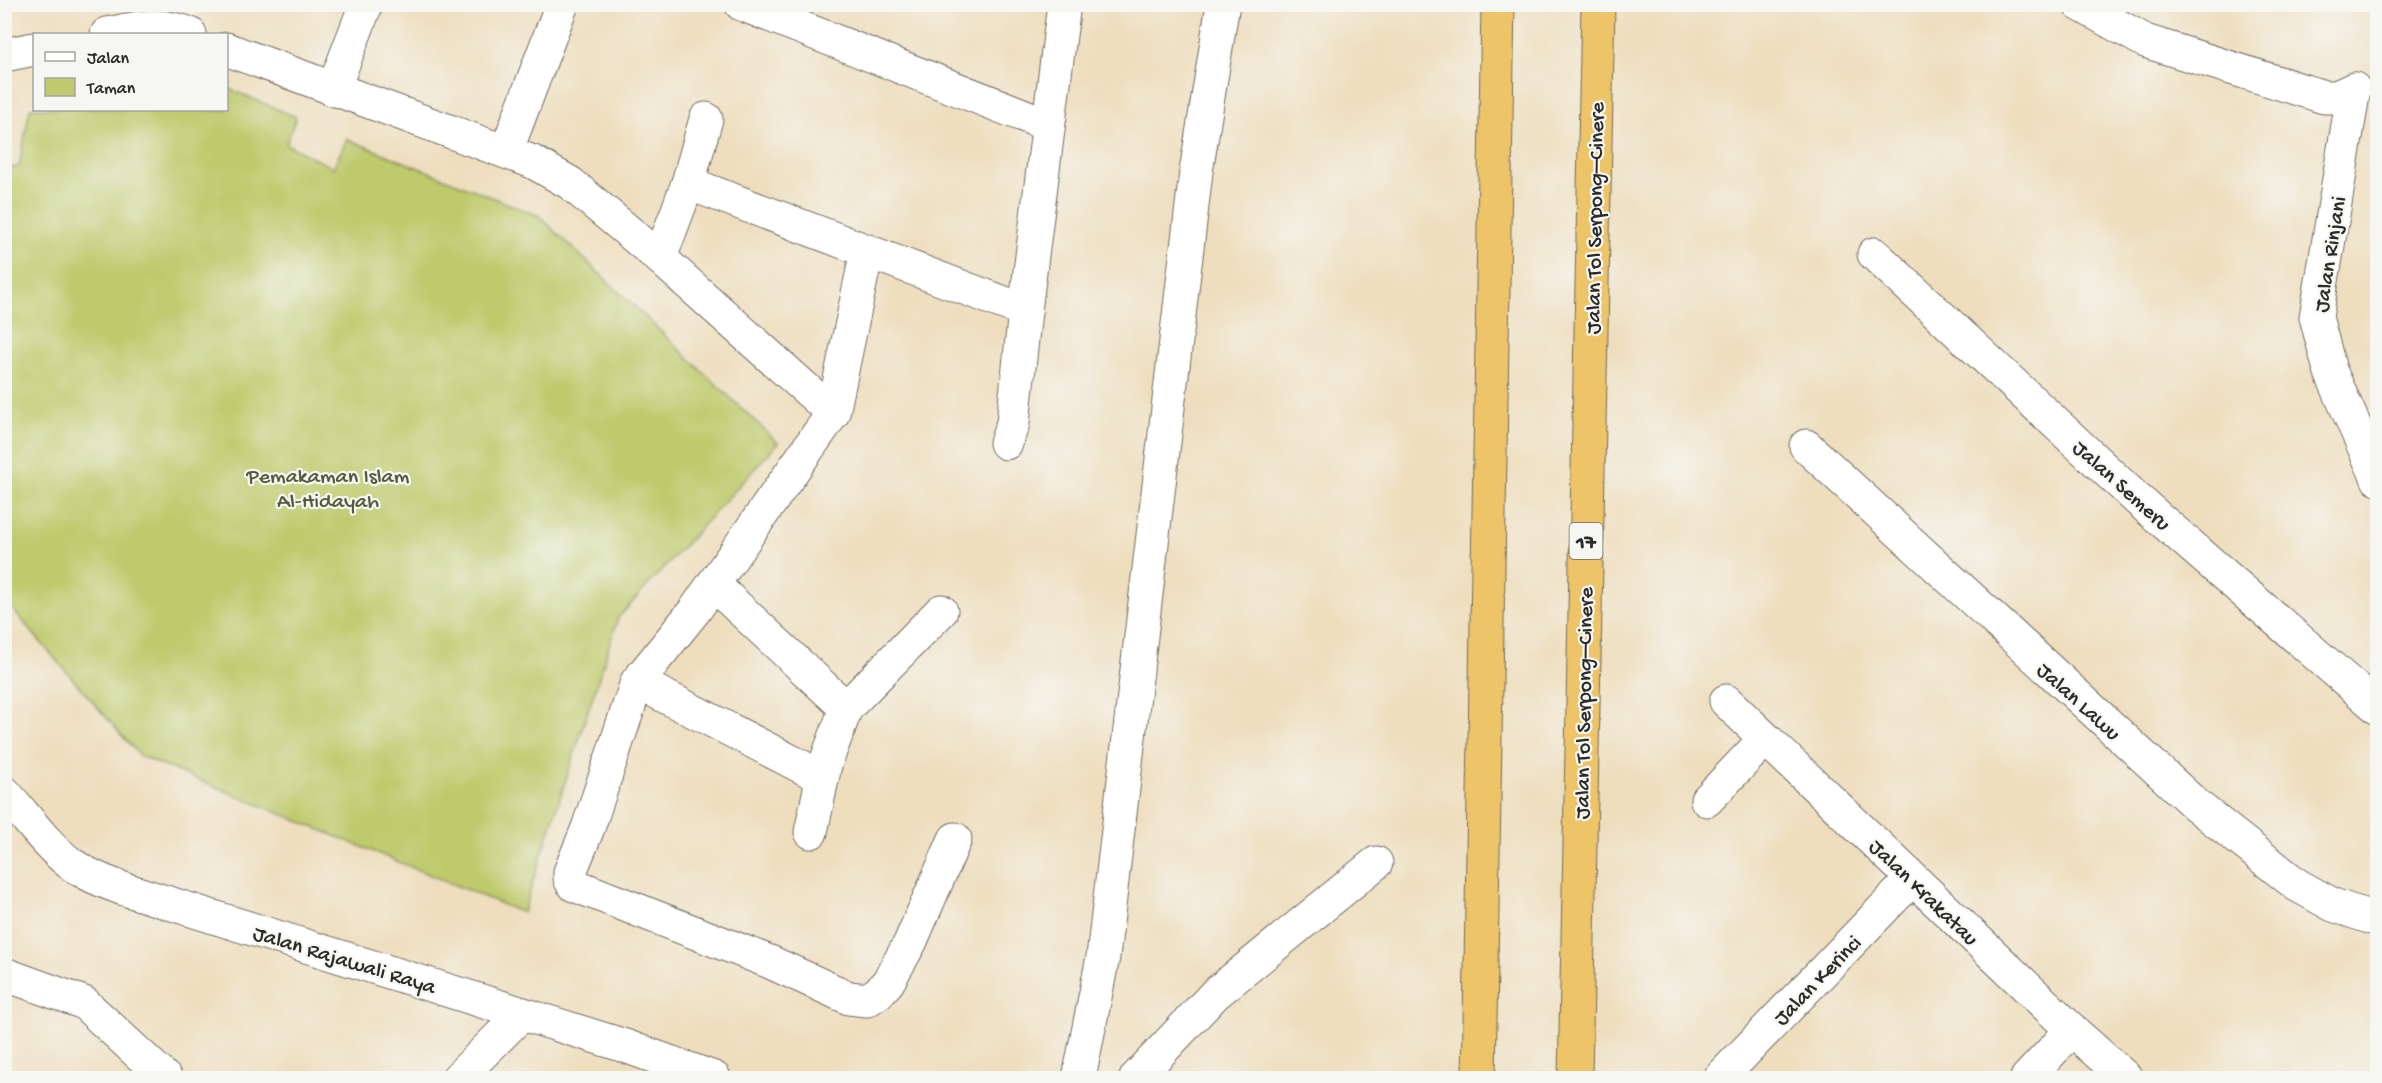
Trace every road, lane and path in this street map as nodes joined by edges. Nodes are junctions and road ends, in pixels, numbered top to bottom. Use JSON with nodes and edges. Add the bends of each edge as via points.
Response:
{"nodes":[{"id":1,"x":366,"y":4,"type":"edge"},
{"id":2,"x":562,"y":4,"type":"edge"},
{"id":3,"x":741,"y":4,"type":"edge"},
{"id":4,"x":1064,"y":4,"type":"edge"},
{"id":5,"x":1223,"y":4,"type":"edge"},
{"id":6,"x":1498,"y":4,"type":"edge"},
{"id":7,"x":1598,"y":4,"type":"edge"},
{"id":8,"x":2079,"y":4,"type":"edge"},
{"id":9,"x":178,"y":22,"type":"edge"},
{"id":10,"x":112,"y":33,"type":"edge"},
{"id":11,"x":33,"y":49,"type":"edge"},
{"id":12,"x":228,"y":50,"type":"edge"},
{"id":13,"x":4,"y":55,"type":"edge"},
{"id":14,"x":333,"y":90,"type":"junction"},
{"id":15,"x":706,"y":119,"type":"dead end"},
{"id":16,"x":1048,"y":125,"type":"junction"},
{"id":17,"x":506,"y":152,"type":"junction"},
{"id":18,"x":688,"y":183,"type":"junction"},
{"id":19,"x":867,"y":251,"type":"junction"},
{"id":20,"x":1874,"y":254,"type":"dead end"},
{"id":21,"x":660,"y":258,"type":"junction"},
{"id":22,"x":1024,"y":311,"type":"junction"},
{"id":23,"x":833,"y":414,"type":"junction"},
{"id":24,"x":1006,"y":443,"type":"dead end"},
{"id":25,"x":1806,"y":446,"type":"dead end"},
{"id":26,"x":2378,"y":480,"type":"edge"},
{"id":27,"x":713,"y":584,"type":"junction"},
{"id":28,"x":941,"y":611,"type":"dead end"},
{"id":29,"x":637,"y":682,"type":"junction"},
{"id":30,"x":1726,"y":701,"type":"dead end"},
{"id":31,"x":846,"y":708,"type":"junction"},
{"id":32,"x":2378,"y":708,"type":"edge"},
{"id":33,"x":1765,"y":739,"type":"junction"},
{"id":34,"x":822,"y":775,"type":"junction"},
{"id":35,"x":4,"y":792,"type":"edge"},
{"id":36,"x":1707,"y":800,"type":"dead end"},
{"id":37,"x":810,"y":832,"type":"dead end"},
{"id":38,"x":956,"y":838,"type":"dead end"},
{"id":39,"x":1376,"y":863,"type":"dead end"},
{"id":40,"x":1912,"y":879,"type":"junction"},
{"id":41,"x":2378,"y":920,"type":"edge"},
{"id":42,"x":4,"y":974,"type":"edge"},
{"id":43,"x":522,"y":1014,"type":"junction"},
{"id":44,"x":2072,"y":1030,"type":"junction"},
{"id":45,"x":696,"y":1076,"type":"edge"},
{"id":46,"x":165,"y":1078,"type":"edge"},
{"id":47,"x":458,"y":1078,"type":"edge"},
{"id":48,"x":1079,"y":1078,"type":"edge"},
{"id":49,"x":1136,"y":1078,"type":"edge"},
{"id":50,"x":1479,"y":1078,"type":"edge"},
{"id":51,"x":1575,"y":1078,"type":"edge"},
{"id":52,"x":1720,"y":1078,"type":"edge"},
{"id":53,"x":2027,"y":1078,"type":"edge"},
{"id":54,"x":2126,"y":1078,"type":"edge"}],
"edges":[{"from":1,"to":14,"type":"street"},
{"from":2,"to":17,"type":"street"},
{"from":3,"to":16,"type":"street"},
{"from":4,"to":16,"type":"street"},
{"from":5,"to":48,"type":"street","via":[[1194,184],[1102,957]]},
{"from":6,"to":50,"type":"highway"},
{"from":7,"to":51,"type":"highway","name":"Jalan Tol Serpong–Cinere","number":"17"},
{"from":8,"to":26,"type":"street","name":"Jalan Rinjani","via":[[2145,40],[2324,97],[2336,97],[2354,89],[2316,317],[2330,370]]},
{"from":9,"to":10,"type":"street"},
{"from":11,"to":13,"type":"street"},
{"from":12,"to":14,"type":"street"},
{"from":14,"to":17,"type":"street"},
{"from":15,"to":18,"type":"street"},
{"from":16,"to":22,"type":"street"},
{"from":17,"to":21,"type":"street","via":[[570,183]]},
{"from":18,"to":19,"type":"street"},
{"from":18,"to":21,"type":"street"},
{"from":19,"to":22,"type":"street"},
{"from":19,"to":23,"type":"street"},
{"from":20,"to":32,"type":"street","name":"Jalan Semeru","via":[[2137,499]]},
{"from":21,"to":23,"type":"street"},
{"from":22,"to":24,"type":"street","via":[[1013,423]]},
{"from":23,"to":27,"type":"street"},
{"from":25,"to":41,"type":"street","name":"Jalan Lawu","via":[[2196,805],[2297,885],[2333,905]]},
{"from":27,"to":29,"type":"street"},
{"from":27,"to":31,"type":"street"},
{"from":28,"to":31,"type":"street"},
{"from":29,"to":34,"type":"street"},
{"from":29,"to":38,"type":"street","via":[[570,872],[574,885],[770,962],[849,998],[867,1000],[888,982],[910,943]]},
{"from":30,"to":33,"type":"street","name":"Jalan Krakatau"},
{"from":31,"to":34,"type":"street"},
{"from":33,"to":36,"type":"street"},
{"from":33,"to":40,"type":"street","name":"Jalan Krakatau"},
{"from":34,"to":37,"type":"street"},
{"from":35,"to":43,"type":"street","name":"Jalan Rajawali Raya","via":[[58,851],[95,878]]},
{"from":39,"to":49,"type":"street","via":[[1215,994]]},
{"from":40,"to":44,"type":"street","name":"Jalan Krakatau"},
{"from":40,"to":52,"type":"street","name":"Jalan Kerinci"},
{"from":42,"to":46,"type":"street","via":[[84,1003]]},
{"from":43,"to":45,"type":"street","name":"Jalan Rajawali Raya"},
{"from":43,"to":47,"type":"street"},
{"from":44,"to":53,"type":"street"},
{"from":44,"to":54,"type":"street","name":"Jalan Krakatau"}]}
